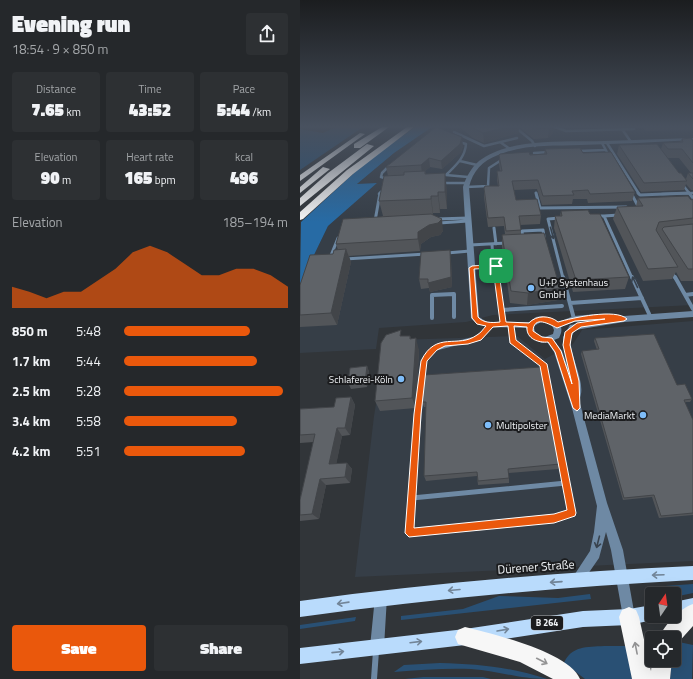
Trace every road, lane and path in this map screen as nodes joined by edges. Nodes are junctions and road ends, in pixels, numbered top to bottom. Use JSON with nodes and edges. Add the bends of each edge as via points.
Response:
{"nodes":[{"id":1,"x":328,"y":159,"type":"edge"},
{"id":2,"x":340,"y":159,"type":"edge"},
{"id":3,"x":352,"y":159,"type":"edge"},
{"id":4,"x":367,"y":159,"type":"edge"},
{"id":5,"x":488,"y":159,"type":"edge"},
{"id":6,"x":505,"y":159,"type":"edge"},
{"id":7,"x":611,"y":159,"type":"edge"},
{"id":8,"x":616,"y":159,"type":"edge"},
{"id":9,"x":460,"y":161,"type":"joint"},
{"id":10,"x":613,"y":162,"type":"edge"},
{"id":11,"x":394,"y":163,"type":"edge"},
{"id":12,"x":477,"y":166,"type":"junction"},
{"id":13,"x":446,"y":175,"type":"junction"},
{"id":14,"x":438,"y":176,"type":"edge"},
{"id":15,"x":678,"y":178,"type":"edge"},
{"id":16,"x":300,"y":179,"type":"edge"},
{"id":17,"x":393,"y":179,"type":"edge"},
{"id":18,"x":467,"y":183,"type":"junction"},
{"id":19,"x":435,"y":184,"type":"edge"},
{"id":20,"x":392,"y":187,"type":"edge"},
{"id":21,"x":628,"y":187,"type":"edge"},
{"id":22,"x":300,"y":191,"type":"edge"},
{"id":23,"x":536,"y":193,"type":"dead end"},
{"id":24,"x":691,"y":193,"type":"edge"},
{"id":25,"x":693,"y":199,"type":"edge"},
{"id":26,"x":686,"y":201,"type":"edge"},
{"id":27,"x":300,"y":203,"type":"edge"},
{"id":28,"x":629,"y":206,"type":"edge"},
{"id":29,"x":634,"y":206,"type":"edge"},
{"id":30,"x":626,"y":215,"type":"edge"},
{"id":31,"x":596,"y":216,"type":"edge"},
{"id":32,"x":604,"y":216,"type":"junction"},
{"id":33,"x":300,"y":217,"type":"edge"},
{"id":34,"x":564,"y":218,"type":"edge"},
{"id":35,"x":428,"y":220,"type":"edge"},
{"id":36,"x":468,"y":220,"type":"junction"},
{"id":37,"x":382,"y":221,"type":"edge"},
{"id":38,"x":437,"y":223,"type":"edge"},
{"id":39,"x":494,"y":228,"type":"dead end"},
{"id":40,"x":340,"y":234,"type":"edge"},
{"id":41,"x":524,"y":242,"type":"edge"},
{"id":42,"x":538,"y":242,"type":"edge"},
{"id":43,"x":510,"y":243,"type":"edge"},
{"id":44,"x":494,"y":244,"type":"junction"},
{"id":45,"x":470,"y":248,"type":"junction"},
{"id":46,"x":439,"y":253,"type":"edge"},
{"id":47,"x":431,"y":254,"type":"edge"},
{"id":48,"x":493,"y":260,"type":"dead end"},
{"id":49,"x":472,"y":268,"type":"junction"},
{"id":50,"x":670,"y":268,"type":"edge"},
{"id":51,"x":693,"y":294,"type":"edge"},
{"id":52,"x":685,"y":295,"type":"junction"},
{"id":53,"x":642,"y":298,"type":"junction"},
{"id":54,"x":570,"y":303,"type":"junction"},
{"id":55,"x":562,"y":306,"type":"dead end"},
{"id":56,"x":693,"y":309,"type":"edge"},
{"id":57,"x":501,"y":310,"type":"junction"},
{"id":58,"x":693,"y":314,"type":"edge"},
{"id":59,"x":454,"y":317,"type":"dead end"},
{"id":60,"x":432,"y":318,"type":"dead end"},
{"id":61,"x":651,"y":318,"type":"junction"},
{"id":62,"x":574,"y":319,"type":"junction"},
{"id":63,"x":624,"y":319,"type":"junction"},
{"id":64,"x":503,"y":324,"type":"junction"},
{"id":65,"x":511,"y":324,"type":"junction"},
{"id":66,"x":491,"y":325,"type":"junction"},
{"id":67,"x":530,"y":325,"type":"junction"},
{"id":68,"x":557,"y":325,"type":"junction"},
{"id":69,"x":550,"y":340,"type":"junction"},
{"id":70,"x":577,"y":408,"type":"junction"},
{"id":71,"x":566,"y":483,"type":"junction"},
{"id":72,"x":412,"y":498,"type":"junction"},
{"id":73,"x":602,"y":503,"type":"junction"},
{"id":74,"x":693,"y":573,"type":"edge"},
{"id":75,"x":623,"y":577,"type":"junction"},
{"id":76,"x":577,"y":580,"type":"junction"},
{"id":77,"x":381,"y":597,"type":"junction"},
{"id":78,"x":693,"y":606,"type":"edge"},
{"id":79,"x":300,"y":609,"type":"edge"},
{"id":80,"x":681,"y":609,"type":"edge"},
{"id":81,"x":693,"y":613,"type":"edge"},
{"id":82,"x":645,"y":614,"type":"edge"},
{"id":83,"x":629,"y":617,"type":"junction"},
{"id":84,"x":674,"y":631,"type":"edge"},
{"id":85,"x":465,"y":637,"type":"junction"},
{"id":86,"x":377,"y":647,"type":"junction"},
{"id":87,"x":300,"y":656,"type":"edge"},
{"id":88,"x":661,"y":667,"type":"edge"},
{"id":89,"x":374,"y":679,"type":"edge"},
{"id":90,"x":570,"y":679,"type":"edge"},
{"id":91,"x":642,"y":679,"type":"edge"},
{"id":92,"x":660,"y":679,"type":"edge"}],
"edges":[{"from":1,"to":16,"type":"highway"},
{"from":2,"to":22,"type":"highway"},
{"from":3,"to":27,"type":"highway"},
{"from":4,"to":33,"type":"highway"},
{"from":5,"to":12,"type":"street"},
{"from":6,"to":18,"type":"lane","via":[[499,160],[489,168],[488,186]]},
{"from":7,"to":10,"type":"lane"},
{"from":8,"to":24,"type":"lane","via":[[636,192],[640,194]]},
{"from":9,"to":12,"type":"lane"},
{"from":9,"to":13,"type":"lane"},
{"from":11,"to":17,"type":"lane","via":[[382,172],[381,177]]},
{"from":12,"to":18,"type":"street"},
{"from":13,"to":14,"type":"lane"},
{"from":13,"to":18,"type":"lane"},
{"from":15,"to":24,"type":"lane"},
{"from":18,"to":19,"type":"lane"},
{"from":18,"to":36,"type":"street"},
{"from":20,"to":37,"type":"lane","via":[[385,188],[379,194],[374,221]]},
{"from":21,"to":29,"type":"lane","via":[[639,206]]},
{"from":23,"to":28,"type":"lane","via":[[540,208]]},
{"from":24,"to":25,"type":"lane"},
{"from":25,"to":26,"type":"lane"},
{"from":30,"to":32,"type":"lane"},
{"from":31,"to":32,"type":"lane"},
{"from":53,"to":32,"type":"lane","one_way":true},
{"from":34,"to":54,"type":"lane","one_way":true,"via":[[548,219]]},
{"from":35,"to":36,"type":"lane"},
{"from":36,"to":38,"type":"lane"},
{"from":36,"to":45,"type":"street"},
{"from":39,"to":44,"type":"lane"},
{"from":40,"to":47,"type":"lane","via":[[329,260]]},
{"from":41,"to":42,"type":"lane","via":[[522,231],[543,230],[546,241]]},
{"from":43,"to":44,"type":"lane"},
{"from":44,"to":45,"type":"lane"},
{"from":44,"to":48,"type":"lane"},
{"from":45,"to":46,"type":"lane"},
{"from":45,"to":49,"type":"street"},
{"from":49,"to":57,"type":"lane","via":[[496,266]]},
{"from":49,"to":66,"type":"street","via":[[475,318],[479,322]]},
{"from":50,"to":52,"type":"lane"},
{"from":51,"to":52,"type":"lane"},
{"from":52,"to":56,"type":"lane"},
{"from":53,"to":54,"type":"lane"},
{"from":53,"to":61,"type":"lane"},
{"from":54,"to":62,"type":"lane"},
{"from":55,"to":57,"type":"lane"},
{"from":57,"to":64,"type":"lane"},
{"from":58,"to":61,"type":"street"},
{"from":59,"to":60,"type":"lane","via":[[454,294],[432,295]]},
{"from":61,"to":63,"type":"street"},
{"from":62,"to":63,"type":"street","via":[[609,316]]},
{"from":62,"to":68,"type":"street"},
{"from":63,"to":70,"type":"street","via":[[579,325],[569,332],[567,345],[576,381]]},
{"from":64,"to":65,"type":"street"},
{"from":64,"to":66,"type":"street"},
{"from":65,"to":67,"type":"street"},
{"from":65,"to":71,"type":"lane","via":[[512,341],[543,364]]},
{"from":66,"to":72,"type":"lane","via":[[479,338],[434,348],[424,361]]},
{"from":67,"to":68,"type":"street","via":[[542,319]]},
{"from":67,"to":69,"type":"street","via":[[530,331],[535,337]]},
{"from":68,"to":69,"type":"street","via":[[558,334]]},
{"from":69,"to":70,"type":"street","via":[[558,351]]},
{"from":70,"to":73,"type":"street"},
{"from":71,"to":72,"type":"lane"},
{"from":71,"to":72,"type":"lane","via":[[572,513],[554,519],[409,533]]},
{"from":73,"to":75,"type":"street"},
{"from":73,"to":76,"type":"street","one_way":true,"via":[[595,554]]},
{"from":74,"to":75,"type":"main road","name":"Dürener Straße","one_way":true},
{"from":75,"to":76,"type":"main road","name":"Dürener Straße"},
{"from":75,"to":83,"type":"street"},
{"from":76,"to":77,"type":"main road","name":"Dürener Straße","one_way":true},
{"from":77,"to":79,"type":"main road","name":"Dürener Straße","one_way":true},
{"from":77,"to":86,"type":"street"},
{"from":78,"to":80,"type":"main road"},
{"from":81,"to":84,"type":"highway"},
{"from":82,"to":83,"type":"main road","number":"B 264"},
{"from":85,"to":83,"type":"main road","number":"B 264","one_way":true,"via":[[583,619]]},
{"from":91,"to":83,"type":"highway","one_way":true},
{"from":86,"to":85,"type":"main road","number":"B 264","one_way":true},
{"from":85,"to":90,"type":"highway","one_way":true,"via":[[529,654],[556,668]]},
{"from":87,"to":86,"type":"main road","number":"B 264","one_way":true},
{"from":86,"to":89,"type":"lane"},
{"from":88,"to":92,"type":"highway"}]}
